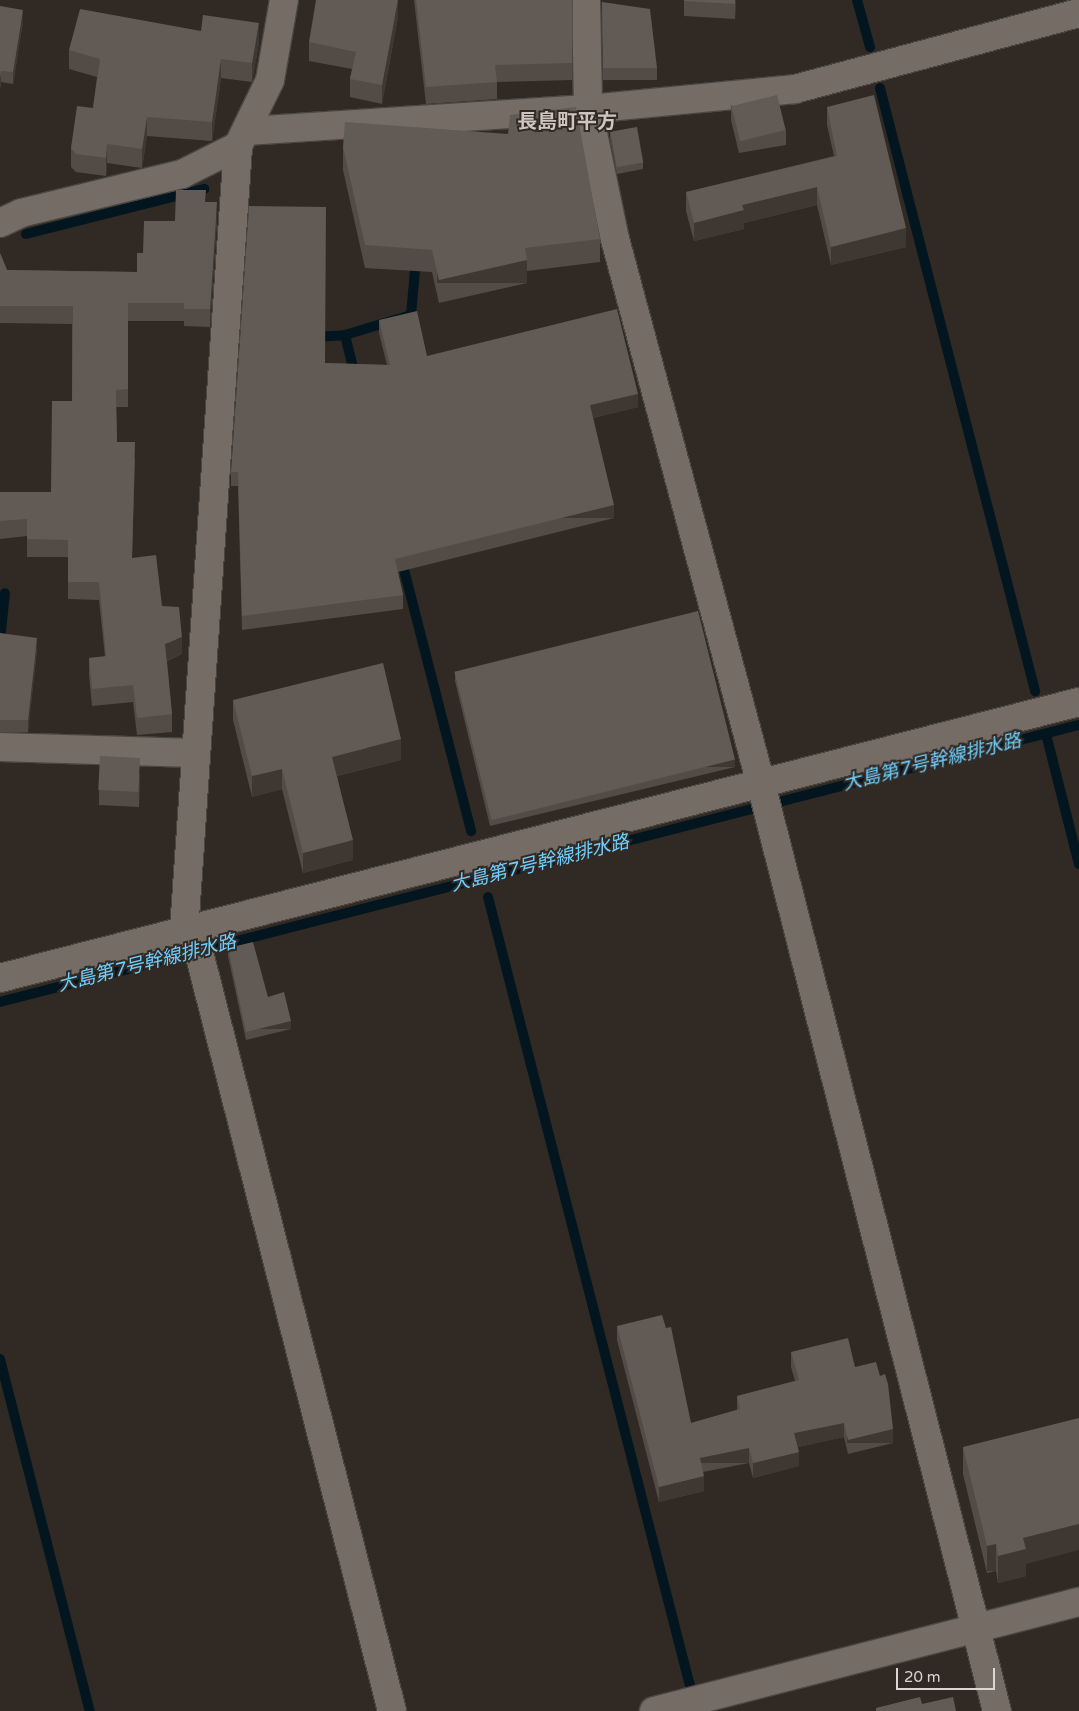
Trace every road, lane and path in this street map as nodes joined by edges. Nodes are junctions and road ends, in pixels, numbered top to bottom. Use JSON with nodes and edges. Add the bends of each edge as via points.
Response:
{"nodes":[{"id":1,"x":284,"y":0,"type":"edge"},
{"id":2,"x":586,"y":0,"type":"edge"},
{"id":3,"x":1079,"y":13,"type":"edge"},
{"id":4,"x":588,"y":108,"type":"junction"},
{"id":5,"x":243,"y":138,"type":"junction"},
{"id":6,"x":0,"y":224,"type":"edge"},
{"id":7,"x":1079,"y":702,"type":"edge"},
{"id":8,"x":0,"y":748,"type":"edge"},
{"id":9,"x":196,"y":754,"type":"junction"},
{"id":10,"x":764,"y":797,"type":"junction"},
{"id":11,"x":194,"y":940,"type":"junction"},
{"id":12,"x":0,"y":978,"type":"edge"},
{"id":13,"x":1079,"y":1602,"type":"edge"},
{"id":14,"x":976,"y":1629,"type":"junction"},
{"id":15,"x":392,"y":1711,"type":"edge"},
{"id":16,"x":654,"y":1711,"type":"edge"},
{"id":17,"x":997,"y":1711,"type":"edge"}],
"edges":[{"from":1,"to":5,"type":"street","via":[[270,80]]},
{"from":2,"to":4,"type":"street"},
{"from":3,"to":4,"type":"street","via":[[795,89]]},
{"from":4,"to":5,"type":"street"},
{"from":4,"to":10,"type":"street","via":[[615,239]]},
{"from":5,"to":6,"type":"street","via":[[182,174],[21,213]]},
{"from":5,"to":9,"type":"street"},
{"from":7,"to":10,"type":"street"},
{"from":8,"to":9,"type":"street"},
{"from":9,"to":11,"type":"street"},
{"from":10,"to":11,"type":"street"},
{"from":10,"to":14,"type":"street"},
{"from":11,"to":12,"type":"street"},
{"from":11,"to":15,"type":"street"},
{"from":13,"to":14,"type":"street"},
{"from":14,"to":16,"type":"street"},
{"from":14,"to":17,"type":"street"}]}
